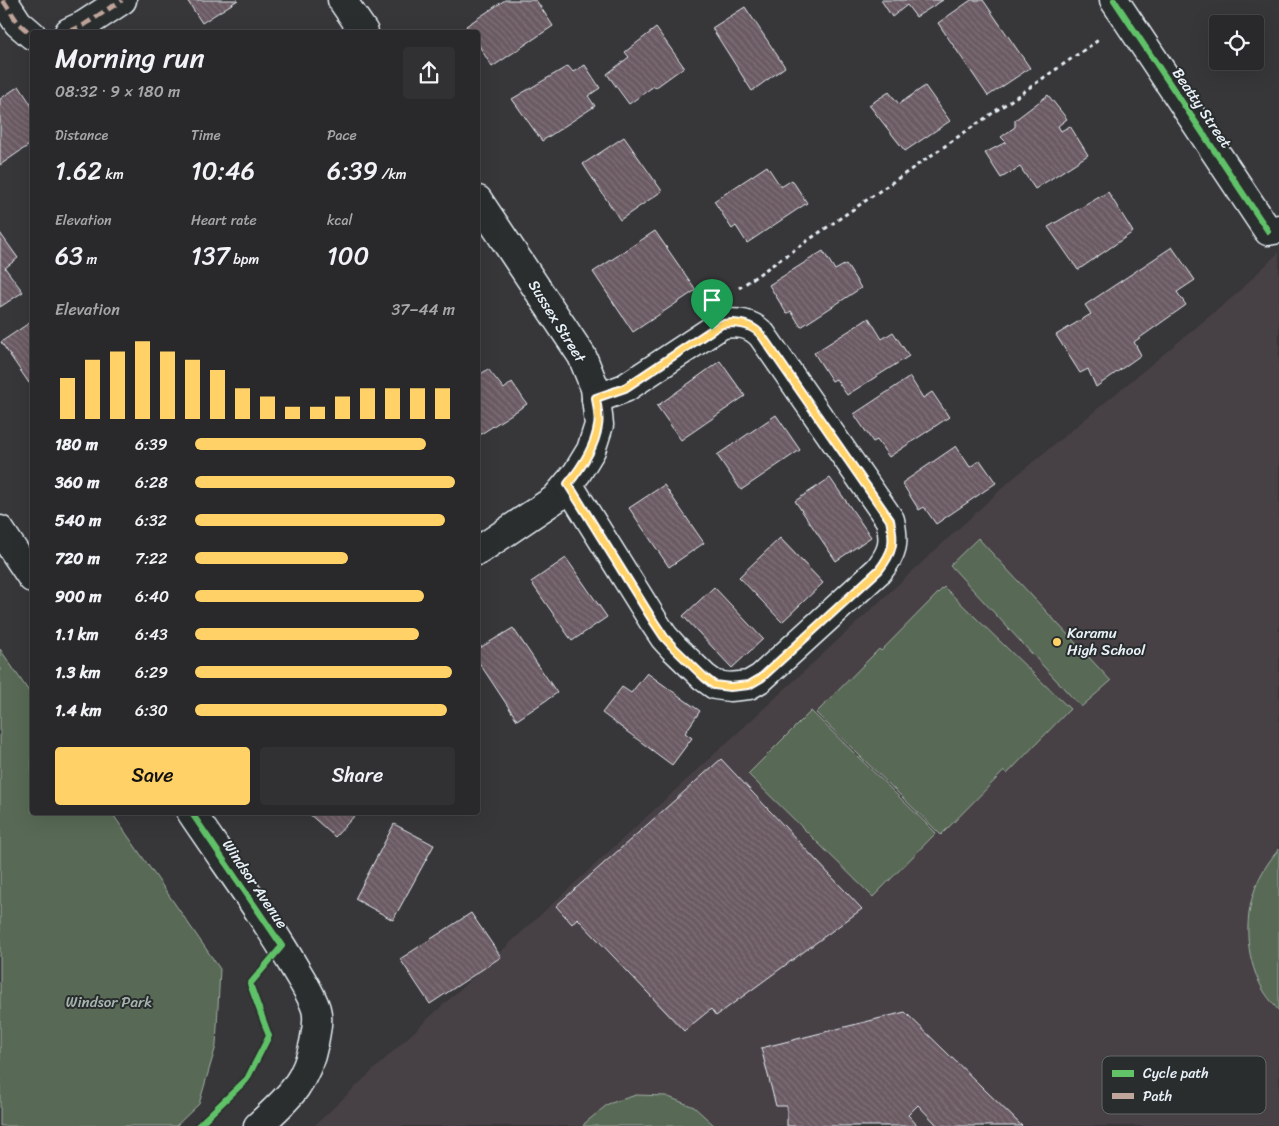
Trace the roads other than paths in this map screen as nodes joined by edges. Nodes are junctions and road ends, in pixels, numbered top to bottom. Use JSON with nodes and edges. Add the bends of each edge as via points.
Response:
{"nodes":[{"id":1,"x":3,"y":0,"type":"edge"},
{"id":2,"x":122,"y":0,"type":"edge"},
{"id":3,"x":342,"y":0,"type":"edge"},
{"id":4,"x":1121,"y":10,"type":"edge"},
{"id":5,"x":73,"y":30,"type":"edge"},
{"id":6,"x":363,"y":30,"type":"edge"},
{"id":7,"x":30,"y":33,"type":"edge"},
{"id":8,"x":480,"y":203,"type":"edge"},
{"id":9,"x":1274,"y":230,"type":"edge"},
{"id":10,"x":596,"y":398,"type":"junction"},
{"id":11,"x":568,"y":484,"type":"junction"},
{"id":12,"x":0,"y":530,"type":"edge"},
{"id":13,"x":480,"y":550,"type":"edge"},
{"id":14,"x":30,"y":575,"type":"edge"},
{"id":15,"x":193,"y":815,"type":"edge"},
{"id":16,"x":258,"y":1126,"type":"edge"}],
"edges":[{"from":1,"to":7,"type":"street","via":[[18,23]]},
{"from":2,"to":5,"type":"street"},
{"from":3,"to":6,"type":"street"},
{"from":4,"to":9,"type":"street","name":"Beatty Street"},
{"from":8,"to":10,"type":"street","name":"Sussex Street","via":[[582,356]]},
{"from":10,"to":11,"type":"street","name":"Sussex Street","via":[[599,425],[591,450]]},
{"from":10,"to":11,"type":"street","via":[[625,388],[722,324],[748,324],[762,336],[890,520],[893,534],[889,558],[761,678],[749,685],[714,685],[664,637]]},
{"from":11,"to":13,"type":"street","name":"Sussex Street","via":[[555,499]]},
{"from":12,"to":14,"type":"street"},
{"from":15,"to":16,"type":"street","name":"Windsor Avenue","via":[[282,946],[316,1009],[312,1054],[303,1077],[288,1099]]}]}
